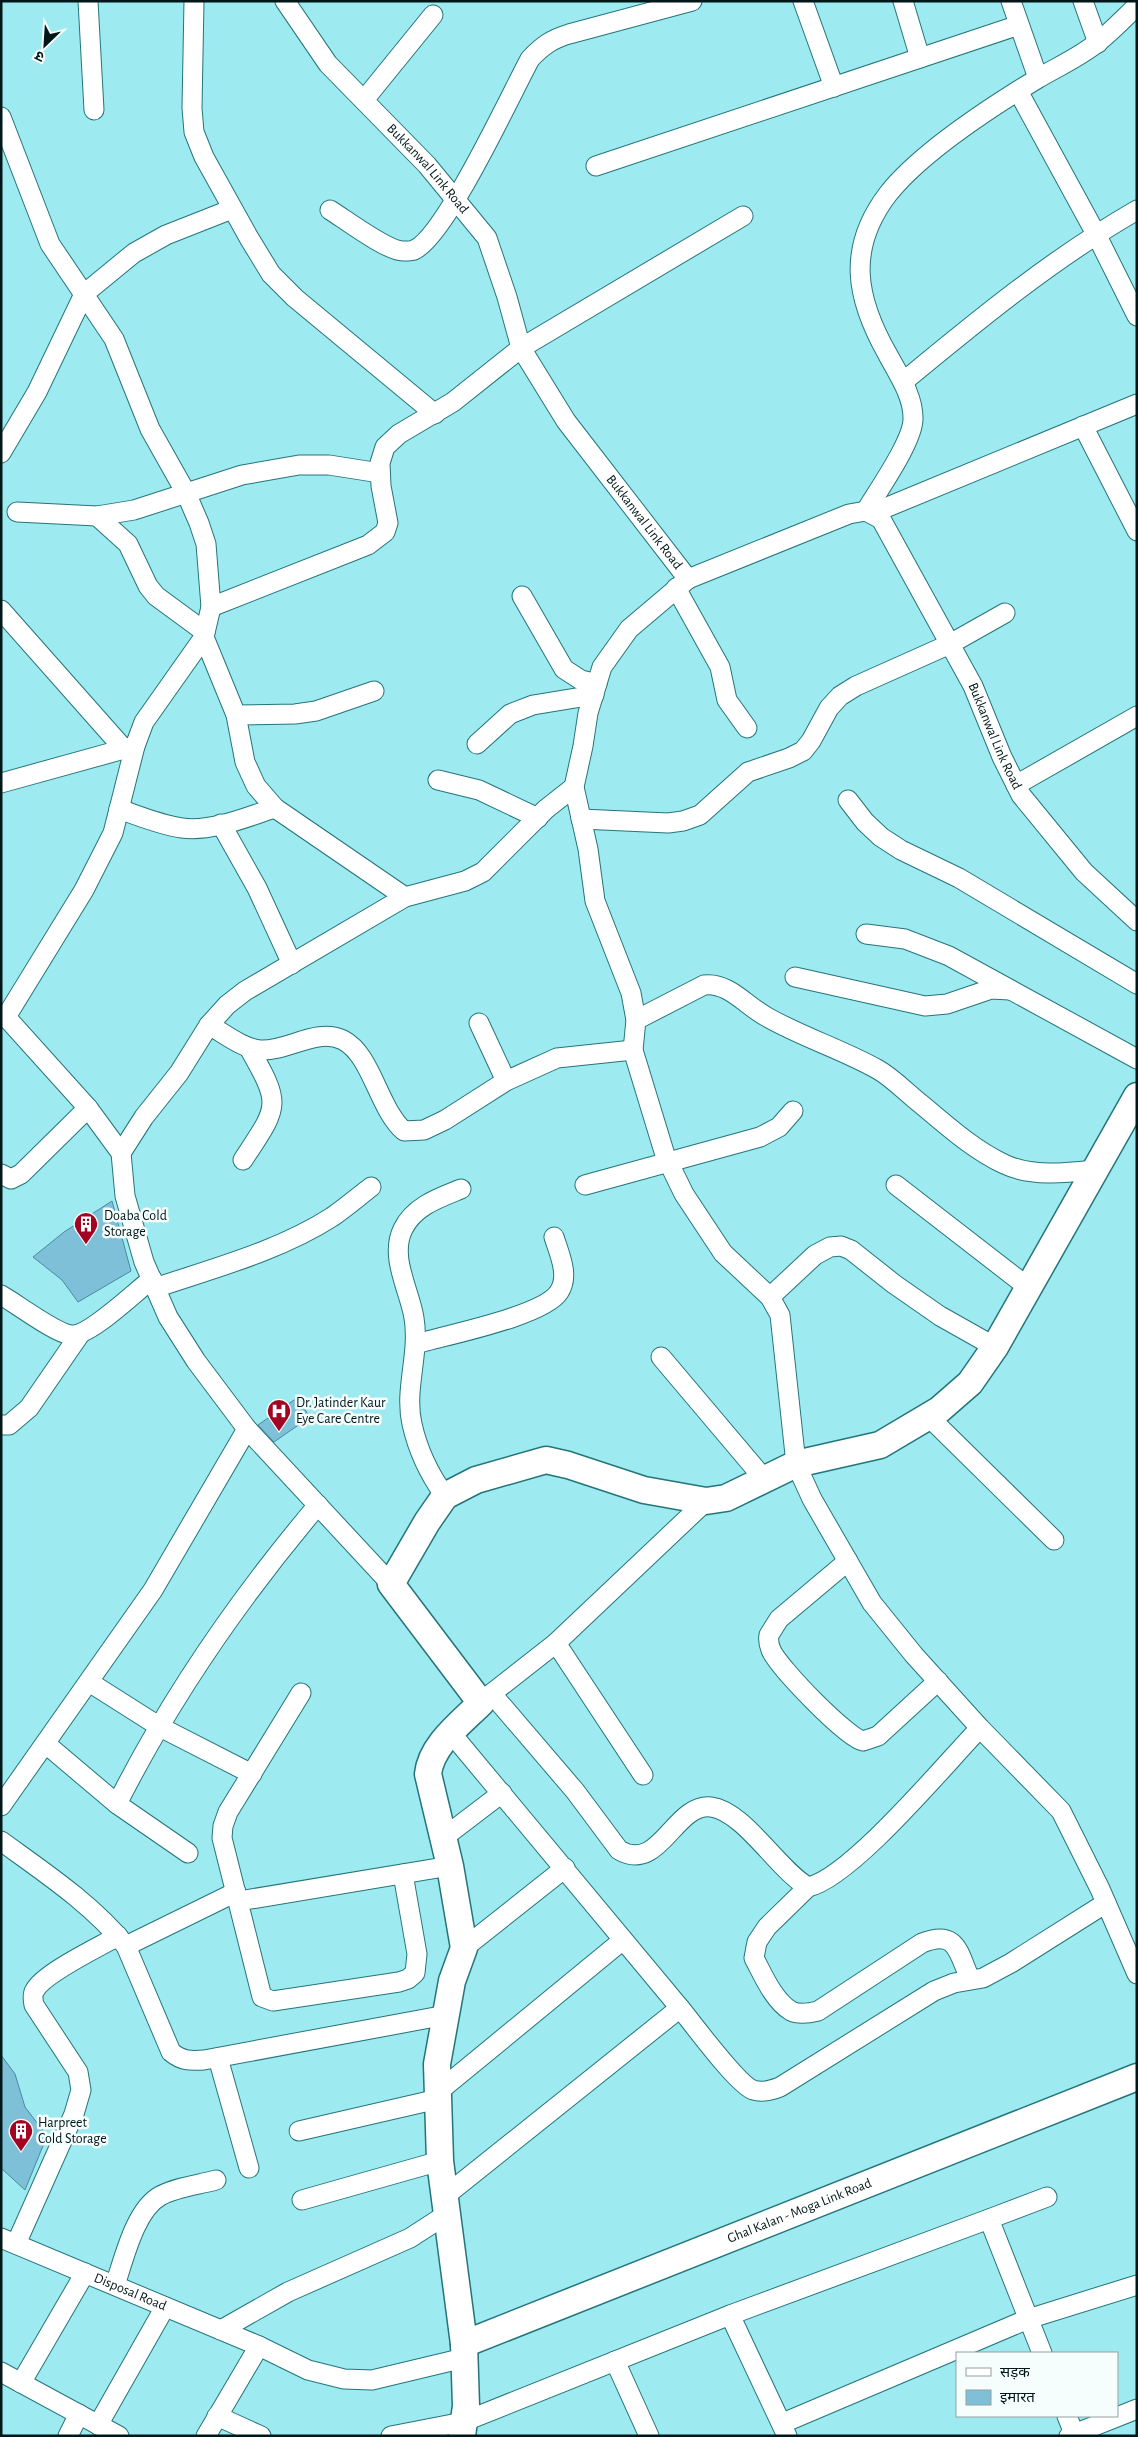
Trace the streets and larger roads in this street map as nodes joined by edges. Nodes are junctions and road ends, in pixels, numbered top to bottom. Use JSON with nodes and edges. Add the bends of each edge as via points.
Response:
{"nodes":[{"id":1,"x":88,"y":1,"type":"edge"},
{"id":2,"x":194,"y":1,"type":"edge"},
{"id":3,"x":285,"y":1,"type":"edge"},
{"id":4,"x":692,"y":1,"type":"edge"},
{"id":5,"x":803,"y":1,"type":"edge"},
{"id":6,"x":903,"y":1,"type":"edge"},
{"id":7,"x":1011,"y":1,"type":"edge"},
{"id":8,"x":1083,"y":1,"type":"edge"},
{"id":9,"x":1137,"y":6,"type":"edge"},
{"id":10,"x":433,"y":15,"type":"dead end"},
{"id":11,"x":1019,"y":25,"type":"junction"},
{"id":12,"x":1098,"y":43,"type":"junction"},
{"id":13,"x":920,"y":58,"type":"junction"},
{"id":14,"x":1038,"y":78,"type":"junction"},
{"id":15,"x":834,"y":87,"type":"junction"},
{"id":16,"x":1018,"y":91,"type":"junction"},
{"id":17,"x":364,"y":100,"type":"junction"},
{"id":18,"x":94,"y":110,"type":"dead end"},
{"id":19,"x":1,"y":117,"type":"edge"},
{"id":20,"x":596,"y":166,"type":"dead end"},
{"id":21,"x":456,"y":201,"type":"junction"},
{"id":22,"x":232,"y":209,"type":"junction"},
{"id":23,"x":330,"y":210,"type":"dead end"},
{"id":24,"x":1137,"y":210,"type":"edge"},
{"id":25,"x":742,"y":216,"type":"dead end"},
{"id":26,"x":1096,"y":234,"type":"junction"},
{"id":27,"x":84,"y":294,"type":"junction"},
{"id":28,"x":1137,"y":316,"type":"edge"},
{"id":29,"x":521,"y":348,"type":"junction"},
{"id":30,"x":903,"y":382,"type":"junction"},
{"id":31,"x":1137,"y":404,"type":"edge"},
{"id":32,"x":435,"y":414,"type":"junction"},
{"id":33,"x":1084,"y":426,"type":"junction"},
{"id":34,"x":1,"y":453,"type":"edge"},
{"id":35,"x":380,"y":473,"type":"junction"},
{"id":36,"x":186,"y":493,"type":"junction"},
{"id":37,"x":17,"y":512,"type":"dead end"},
{"id":38,"x":870,"y":512,"type":"junction"},
{"id":39,"x":97,"y":516,"type":"junction"},
{"id":40,"x":1137,"y":532,"type":"edge"},
{"id":41,"x":682,"y":583,"type":"junction"},
{"id":42,"x":522,"y":596,"type":"dead end"},
{"id":43,"x":211,"y":607,"type":"junction"},
{"id":44,"x":1,"y":610,"type":"edge"},
{"id":45,"x":1005,"y":613,"type":"dead end"},
{"id":46,"x":204,"y":635,"type":"junction"},
{"id":47,"x":950,"y":644,"type":"junction"},
{"id":48,"x":595,"y":690,"type":"junction"},
{"id":49,"x":374,"y":691,"type":"dead end"},
{"id":50,"x":236,"y":715,"type":"junction"},
{"id":51,"x":1137,"y":716,"type":"edge"},
{"id":52,"x":747,"y":728,"type":"dead end"},
{"id":53,"x":477,"y":744,"type":"dead end"},
{"id":54,"x":130,"y":748,"type":"junction"},
{"id":55,"x":438,"y":780,"type":"dead end"},
{"id":56,"x":1,"y":783,"type":"edge"},
{"id":57,"x":1016,"y":785,"type":"junction"},
{"id":58,"x":574,"y":787,"type":"junction"},
{"id":59,"x":848,"y":800,"type":"dead end"},
{"id":60,"x":275,"y":808,"type":"junction"},
{"id":61,"x":119,"y":809,"type":"junction"},
{"id":62,"x":538,"y":818,"type":"junction"},
{"id":63,"x":581,"y":820,"type":"junction"},
{"id":64,"x":221,"y":824,"type":"junction"},
{"id":65,"x":405,"y":897,"type":"junction"},
{"id":66,"x":1133,"y":911,"type":"edge"},
{"id":67,"x":866,"y":934,"type":"dead end"},
{"id":68,"x":292,"y":964,"type":"junction"},
{"id":69,"x":795,"y":977,"type":"dead end"},
{"id":70,"x":1137,"y":984,"type":"edge"},
{"id":71,"x":1012,"y":990,"type":"junction"},
{"id":72,"x":4,"y":1019,"type":"edge"},
{"id":73,"x":636,"y":1020,"type":"junction"},
{"id":74,"x":479,"y":1023,"type":"dead end"},
{"id":75,"x":209,"y":1026,"type":"junction"},
{"id":76,"x":249,"y":1048,"type":"junction"},
{"id":77,"x":632,"y":1050,"type":"junction"},
{"id":78,"x":1137,"y":1059,"type":"edge"},
{"id":79,"x":506,"y":1081,"type":"junction"},
{"id":80,"x":1137,"y":1096,"type":"edge"},
{"id":81,"x":88,"y":1108,"type":"junction"},
{"id":82,"x":793,"y":1111,"type":"dead end"},
{"id":83,"x":121,"y":1153,"type":"junction"},
{"id":84,"x":243,"y":1160,"type":"dead end"},
{"id":85,"x":668,"y":1162,"type":"junction"},
{"id":86,"x":1094,"y":1170,"type":"junction"},
{"id":87,"x":1,"y":1174,"type":"edge"},
{"id":88,"x":584,"y":1185,"type":"dead end"},
{"id":89,"x":896,"y":1185,"type":"dead end"},
{"id":90,"x":371,"y":1187,"type":"dead end"},
{"id":91,"x":461,"y":1190,"type":"dead end"},
{"id":92,"x":554,"y":1237,"type":"dead end"},
{"id":93,"x":153,"y":1283,"type":"junction"},
{"id":94,"x":1029,"y":1288,"type":"junction"},
{"id":95,"x":1,"y":1295,"type":"edge"},
{"id":96,"x":770,"y":1297,"type":"junction"},
{"id":97,"x":80,"y":1334,"type":"junction"},
{"id":98,"x":416,"y":1344,"type":"junction"},
{"id":99,"x":995,"y":1347,"type":"junction"},
{"id":100,"x":661,"y":1356,"type":"dead end"},
{"id":101,"x":928,"y":1416,"type":"junction"},
{"id":102,"x":1,"y":1425,"type":"edge"},
{"id":103,"x":246,"y":1428,"type":"junction"},
{"id":104,"x":796,"y":1464,"type":"junction"},
{"id":105,"x":765,"y":1480,"type":"junction"},
{"id":106,"x":446,"y":1496,"type":"junction"},
{"id":107,"x":706,"y":1501,"type":"junction"},
{"id":108,"x":318,"y":1505,"type":"junction"},
{"id":109,"x":1054,"y":1540,"type":"dead end"},
{"id":110,"x":848,"y":1561,"type":"junction"},
{"id":111,"x":391,"y":1584,"type":"junction"},
{"id":112,"x":556,"y":1643,"type":"junction"},
{"id":113,"x":938,"y":1681,"type":"junction"},
{"id":114,"x":90,"y":1682,"type":"junction"},
{"id":115,"x":300,"y":1692,"type":"dead end"},
{"id":116,"x":486,"y":1698,"type":"junction"},
{"id":117,"x":160,"y":1727,"type":"junction"},
{"id":118,"x":980,"y":1728,"type":"junction"},
{"id":119,"x":451,"y":1733,"type":"junction"},
{"id":120,"x":46,"y":1744,"type":"junction"},
{"id":121,"x":252,"y":1774,"type":"junction"},
{"id":122,"x":643,"y":1775,"type":"dead end"},
{"id":123,"x":502,"y":1793,"type":"junction"},
{"id":124,"x":117,"y":1804,"type":"junction"},
{"id":125,"x":1,"y":1806,"type":"edge"},
{"id":126,"x":443,"y":1838,"type":"junction"},
{"id":127,"x":1,"y":1841,"type":"edge"},
{"id":128,"x":188,"y":1853,"type":"dead end"},
{"id":129,"x":450,"y":1866,"type":"junction"},
{"id":130,"x":565,"y":1868,"type":"junction"},
{"id":131,"x":403,"y":1874,"type":"junction"},
{"id":132,"x":808,"y":1887,"type":"junction"},
{"id":133,"x":237,"y":1896,"type":"junction"},
{"id":134,"x":1106,"y":1903,"type":"junction"},
{"id":135,"x":623,"y":1940,"type":"junction"},
{"id":136,"x":122,"y":1941,"type":"junction"},
{"id":137,"x":464,"y":1948,"type":"junction"},
{"id":138,"x":1137,"y":1974,"type":"edge"},
{"id":139,"x":970,"y":1979,"type":"junction"},
{"id":140,"x":680,"y":2008,"type":"junction"},
{"id":141,"x":446,"y":2015,"type":"junction"},
{"id":142,"x":218,"y":2058,"type":"junction"},
{"id":143,"x":1137,"y":2077,"type":"edge"},
{"id":144,"x":438,"y":2096,"type":"junction"},
{"id":145,"x":298,"y":2131,"type":"dead end"},
{"id":146,"x":440,"y":2161,"type":"junction"},
{"id":147,"x":249,"y":2168,"type":"dead end"},
{"id":148,"x":216,"y":2180,"type":"dead end"},
{"id":149,"x":1048,"y":2197,"type":"dead end"},
{"id":150,"x":302,"y":2200,"type":"dead end"},
{"id":151,"x":446,"y":2205,"type":"junction"},
{"id":152,"x":989,"y":2219,"type":"junction"},
{"id":153,"x":8,"y":2241,"type":"edge"},
{"id":154,"x":85,"y":2273,"type":"junction"},
{"id":155,"x":115,"y":2285,"type":"junction"},
{"id":156,"x":1137,"y":2285,"type":"edge"},
{"id":157,"x":165,"y":2307,"type":"junction"},
{"id":158,"x":730,"y":2315,"type":"junction"},
{"id":159,"x":1028,"y":2320,"type":"junction"},
{"id":160,"x":221,"y":2330,"type":"junction"},
{"id":161,"x":259,"y":2346,"type":"junction"},
{"id":162,"x":464,"y":2351,"type":"junction"},
{"id":163,"x":957,"y":2352,"type":"edge"},
{"id":164,"x":1042,"y":2352,"type":"edge"},
{"id":165,"x":956,"y":2353,"type":"edge"},
{"id":166,"x":615,"y":2361,"type":"junction"},
{"id":167,"x":1,"y":2372,"type":"edge"},
{"id":168,"x":21,"y":2382,"type":"junction"},
{"id":169,"x":1137,"y":2408,"type":"edge"},
{"id":170,"x":79,"y":2414,"type":"junction"},
{"id":171,"x":217,"y":2416,"type":"junction"},
{"id":172,"x":1118,"y":2416,"type":"edge"},
{"id":173,"x":1067,"y":2417,"type":"edge"},
{"id":174,"x":1116,"y":2417,"type":"edge"},
{"id":175,"x":98,"y":2425,"type":"junction"},
{"id":176,"x":463,"y":2429,"type":"edge"},
{"id":177,"x":785,"y":2430,"type":"edge"},
{"id":178,"x":1073,"y":2435,"type":"edge"},
{"id":179,"x":68,"y":2436,"type":"edge"},
{"id":180,"x":119,"y":2436,"type":"edge"},
{"id":181,"x":206,"y":2436,"type":"edge"},
{"id":182,"x":261,"y":2436,"type":"edge"},
{"id":183,"x":391,"y":2436,"type":"edge"},
{"id":184,"x":649,"y":2436,"type":"edge"}],
"edges":[{"from":1,"to":18,"type":"street"},
{"from":2,"to":22,"type":"street","via":[[194,132]]},
{"from":3,"to":17,"type":"street","name":"Bukkanwal Link Road","via":[[328,64]]},
{"from":4,"to":21,"type":"street","via":[[570,34],[541,47],[530,59]]},
{"from":5,"to":15,"type":"street"},
{"from":6,"to":13,"type":"street"},
{"from":7,"to":11,"type":"street"},
{"from":8,"to":12,"type":"street"},
{"from":9,"to":12,"type":"street"},
{"from":10,"to":17,"type":"street"},
{"from":11,"to":13,"type":"street"},
{"from":11,"to":14,"type":"street"},
{"from":12,"to":14,"type":"street"},
{"from":13,"to":15,"type":"street"},
{"from":14,"to":16,"type":"street"},
{"from":15,"to":20,"type":"street"},
{"from":16,"to":26,"type":"street"},
{"from":16,"to":30,"type":"street","via":[[940,144],[889,194],[868,230],[859,264],[865,306],[875,333]]},
{"from":17,"to":21,"type":"street","name":"Bukkanwal Link Road","via":[[427,165]]},
{"from":19,"to":27,"type":"street","via":[[50,244]]},
{"from":21,"to":23,"type":"street","via":[[426,240],[414,250],[401,251],[383,244]]},
{"from":21,"to":29,"type":"street","name":"Bukkanwal Link Road","via":[[487,238]]},
{"from":22,"to":27,"type":"street","via":[[166,235],[142,249]]},
{"from":22,"to":32,"type":"street","via":[[277,280]]},
{"from":24,"to":26,"type":"street"},
{"from":25,"to":29,"type":"street"},
{"from":26,"to":28,"type":"street"},
{"from":26,"to":30,"type":"street","via":[[995,306]]},
{"from":27,"to":34,"type":"street","via":[[37,392]]},
{"from":27,"to":36,"type":"street","via":[[114,339],[150,429]]},
{"from":29,"to":32,"type":"street","via":[[481,382]]},
{"from":29,"to":41,"type":"street","name":"Bukkanwal Link Road","via":[[566,421]]},
{"from":30,"to":38,"type":"street","via":[[913,418],[911,430]]},
{"from":31,"to":33,"type":"street"},
{"from":32,"to":35,"type":"street","via":[[399,434],[385,448]]},
{"from":33,"to":38,"type":"street"},
{"from":33,"to":40,"type":"street"},
{"from":35,"to":36,"type":"street","via":[[329,465],[299,465],[242,475]]},
{"from":35,"to":43,"type":"street","via":[[388,523],[378,538],[368,545]]},
{"from":36,"to":39,"type":"street","via":[[134,510]]},
{"from":36,"to":43,"type":"street","via":[[206,544]]},
{"from":37,"to":39,"type":"street"},
{"from":38,"to":41,"type":"street","name":"Bukkanwal Link Road","via":[[849,514]]},
{"from":38,"to":47,"type":"street","name":"Bukkanwal Link Road","via":[[881,519]]},
{"from":39,"to":46,"type":"street","via":[[128,544],[156,596]]},
{"from":41,"to":48,"type":"street","via":[[629,629],[602,667]]},
{"from":41,"to":52,"type":"street","via":[[720,667],[727,700]]},
{"from":42,"to":48,"type":"street","via":[[564,668]]},
{"from":43,"to":46,"type":"street"},
{"from":44,"to":54,"type":"street"},
{"from":45,"to":47,"type":"street"},
{"from":46,"to":50,"type":"street"},
{"from":46,"to":54,"type":"street","via":[[144,722]]},
{"from":47,"to":57,"type":"street","name":"Bukkanwal Link Road","via":[[973,686]]},
{"from":47,"to":63,"type":"street","via":[[840,696],[828,708],[812,740],[803,750],[748,772],[700,815],[668,823]]},
{"from":48,"to":53,"type":"street","via":[[533,704],[510,714]]},
{"from":48,"to":58,"type":"street"},
{"from":49,"to":50,"type":"street","via":[[309,712]]},
{"from":50,"to":60,"type":"street","via":[[245,762],[256,786]]},
{"from":51,"to":57,"type":"street"},
{"from":54,"to":56,"type":"street"},
{"from":54,"to":61,"type":"street"},
{"from":55,"to":62,"type":"street","via":[[479,790]]},
{"from":57,"to":66,"type":"street","name":"Bukkanwal Link Road","via":[[1084,872]]},
{"from":58,"to":62,"type":"street"},
{"from":58,"to":63,"type":"street"},
{"from":59,"to":70,"type":"street","via":[[876,832],[901,850],[959,878]]},
{"from":60,"to":64,"type":"street"},
{"from":60,"to":65,"type":"street"},
{"from":61,"to":64,"type":"street","via":[[183,828]]},
{"from":61,"to":72,"type":"street","via":[[113,834],[84,890]]},
{"from":62,"to":65,"type":"street","via":[[483,872],[465,881]]},
{"from":63,"to":73,"type":"street","via":[[595,901],[631,993]]},
{"from":64,"to":68,"type":"street","via":[[257,888]]},
{"from":65,"to":68,"type":"street"},
{"from":67,"to":71,"type":"street","via":[[924,945]]},
{"from":68,"to":75,"type":"street","via":[[245,991],[227,1005]]},
{"from":69,"to":71,"type":"street","via":[[925,1006],[947,1004],[991,989]]},
{"from":71,"to":78,"type":"street"},
{"from":72,"to":81,"type":"street"},
{"from":73,"to":77,"type":"street"},
{"from":73,"to":86,"type":"street","via":[[690,992],[715,984],[788,1029],[878,1070],[978,1150],[1005,1165],[1029,1171],[1061,1173]]},
{"from":74,"to":79,"type":"street"},
{"from":75,"to":76,"type":"street"},
{"from":75,"to":83,"type":"street"},
{"from":76,"to":79,"type":"street","via":[[263,1050],[318,1037],[343,1040],[363,1061],[387,1112],[404,1131],[424,1130],[445,1120]]},
{"from":76,"to":84,"type":"street","via":[[268,1080],[273,1109]]},
{"from":77,"to":79,"type":"street","via":[[557,1058]]},
{"from":77,"to":85,"type":"street"},
{"from":80,"to":86,"type":"street"},
{"from":81,"to":83,"type":"street"},
{"from":81,"to":87,"type":"street","via":[[21,1174],[11,1179]]},
{"from":82,"to":85,"type":"street","via":[[770,1133]]},
{"from":83,"to":93,"type":"street","via":[[125,1196]]},
{"from":85,"to":88,"type":"street"},
{"from":85,"to":96,"type":"street","via":[[684,1194],[723,1253]]},
{"from":86,"to":94,"type":"street"},
{"from":89,"to":94,"type":"street"},
{"from":90,"to":93,"type":"street","via":[[301,1234],[237,1260]]},
{"from":91,"to":98,"type":"street","via":[[421,1208],[402,1230],[398,1256],[414,1318]]},
{"from":92,"to":98,"type":"street","via":[[563,1262],[564,1276],[560,1292],[547,1304],[523,1314]]},
{"from":93,"to":97,"type":"street"},
{"from":93,"to":103,"type":"street","via":[[168,1317],[196,1361]]},
{"from":94,"to":99,"type":"street"},
{"from":95,"to":97,"type":"street","via":[[70,1335]]},
{"from":96,"to":99,"type":"street","via":[[815,1255],[830,1247],[841,1246],[852,1250],[940,1316]]},
{"from":96,"to":104,"type":"street","via":[[780,1315]]},
{"from":97,"to":102,"type":"street","via":[[29,1408],[9,1425]]},
{"from":98,"to":106,"type":"street","via":[[409,1398],[412,1423],[431,1477]]},
{"from":99,"to":101,"type":"street","via":[[970,1383]]},
{"from":100,"to":105,"type":"street"},
{"from":101,"to":104,"type":"street","via":[[880,1445]]},
{"from":101,"to":109,"type":"street"},
{"from":103,"to":108,"type":"street"},
{"from":103,"to":114,"type":"street","via":[[153,1590]]},
{"from":104,"to":105,"type":"street"},
{"from":104,"to":110,"type":"street"},
{"from":105,"to":107,"type":"street","via":[[726,1498]]},
{"from":106,"to":107,"type":"street","via":[[476,1480],[546,1460],[644,1490]]},
{"from":106,"to":111,"type":"street"},
{"from":107,"to":112,"type":"street"},
{"from":108,"to":111,"type":"street"},
{"from":108,"to":117,"type":"street","via":[[271,1561]]},
{"from":110,"to":113,"type":"street","via":[[872,1604]]},
{"from":110,"to":113,"type":"street","via":[[779,1619],[769,1635],[772,1652],[815,1702],[850,1734],[864,1741],[878,1736]]},
{"from":111,"to":116,"type":"street"},
{"from":112,"to":116,"type":"street"},
{"from":112,"to":122,"type":"street"},
{"from":113,"to":118,"type":"street"},
{"from":114,"to":117,"type":"street"},
{"from":114,"to":120,"type":"street"},
{"from":115,"to":121,"type":"street"},
{"from":116,"to":119,"type":"street"},
{"from":116,"to":132,"type":"street","via":[[575,1792],[619,1850],[639,1856],[652,1849],[685,1817],[699,1808],[712,1807],[741,1823],[791,1875]]},
{"from":117,"to":121,"type":"street"},
{"from":117,"to":124,"type":"street"},
{"from":118,"to":132,"type":"street","via":[[845,1867],[828,1880]]},
{"from":118,"to":134,"type":"street","via":[[1061,1811]]},
{"from":119,"to":123,"type":"street"},
{"from":119,"to":126,"type":"street","via":[[435,1752],[428,1774]]},
{"from":120,"to":124,"type":"street"},
{"from":120,"to":125,"type":"street"},
{"from":121,"to":133,"type":"street","via":[[223,1826],[222,1838]]},
{"from":123,"to":126,"type":"street"},
{"from":123,"to":130,"type":"street"},
{"from":124,"to":128,"type":"street"},
{"from":126,"to":129,"type":"street"},
{"from":127,"to":136,"type":"street","via":[[93,1910]]},
{"from":129,"to":131,"type":"street"},
{"from":129,"to":137,"type":"street"},
{"from":130,"to":135,"type":"street"},
{"from":130,"to":137,"type":"street"},
{"from":131,"to":133,"type":"street"},
{"from":131,"to":133,"type":"street","via":[[417,1954],[415,1974],[399,1982],[273,2001],[265,2000],[261,1994]]},
{"from":132,"to":139,"type":"street","via":[[766,1927],[757,1942],[754,1958],[779,1999],[791,2011],[805,2014],[818,2011],[936,1938],[946,1938],[954,1943]]},
{"from":133,"to":136,"type":"street"},
{"from":134,"to":138,"type":"street"},
{"from":134,"to":139,"type":"street","via":[[1004,1967],[983,1978]]},
{"from":135,"to":140,"type":"street"},
{"from":135,"to":144,"type":"street"},
{"from":136,"to":142,"type":"street","via":[[171,2052],[188,2061]]},
{"from":136,"to":153,"type":"street","via":[[45,1978],[35,1990],[34,2005],[78,2072],[81,2090],[74,2114]]},
{"from":137,"to":141,"type":"street","via":[[452,1981]]},
{"from":139,"to":140,"type":"street","via":[[934,1992],[780,2087],[761,2092],[743,2084]]},
{"from":140,"to":151,"type":"street"},
{"from":141,"to":142,"type":"street"},
{"from":141,"to":144,"type":"street","via":[[436,2064]]},
{"from":142,"to":147,"type":"street"},
{"from":143,"to":162,"type":"street","name":"Ghal Kalan - Moga Link Road"},
{"from":144,"to":145,"type":"street"},
{"from":144,"to":146,"type":"street"},
{"from":146,"to":150,"type":"street"},
{"from":146,"to":151,"type":"street"},
{"from":148,"to":155,"type":"street","via":[[178,2189],[159,2196],[148,2205],[139,2219]]},
{"from":149,"to":152,"type":"street"},
{"from":151,"to":160,"type":"street","via":[[410,2238],[288,2292]]},
{"from":151,"to":162,"type":"street"},
{"from":152,"to":158,"type":"street"},
{"from":152,"to":159,"type":"street"},
{"from":153,"to":154,"type":"street","name":"Disposal Road"},
{"from":154,"to":155,"type":"street","name":"Disposal Road"},
{"from":154,"to":168,"type":"street"},
{"from":155,"to":157,"type":"street","name":"Disposal Road"},
{"from":156,"to":159,"type":"street"},
{"from":157,"to":160,"type":"street","name":"Disposal Road"},
{"from":157,"to":175,"type":"street"},
{"from":158,"to":166,"type":"street"},
{"from":158,"to":177,"type":"street"},
{"from":159,"to":163,"type":"street"},
{"from":159,"to":164,"type":"street"},
{"from":160,"to":161,"type":"street","name":"Disposal Road"},
{"from":161,"to":162,"type":"street","name":"Disposal Road","via":[[308,2370],[344,2379],[372,2380]]},
{"from":161,"to":171,"type":"street"},
{"from":162,"to":176,"type":"street","via":[[466,2406]]},
{"from":165,"to":177,"type":"street"},
{"from":166,"to":176,"type":"street"},
{"from":166,"to":184,"type":"street"},
{"from":167,"to":168,"type":"street"},
{"from":168,"to":170,"type":"street"},
{"from":169,"to":172,"type":"street"},
{"from":170,"to":175,"type":"street"},
{"from":170,"to":179,"type":"street"},
{"from":171,"to":181,"type":"street"},
{"from":171,"to":182,"type":"street"},
{"from":173,"to":178,"type":"street"},
{"from":174,"to":178,"type":"street"},
{"from":175,"to":180,"type":"street"},
{"from":176,"to":183,"type":"street"}]}
